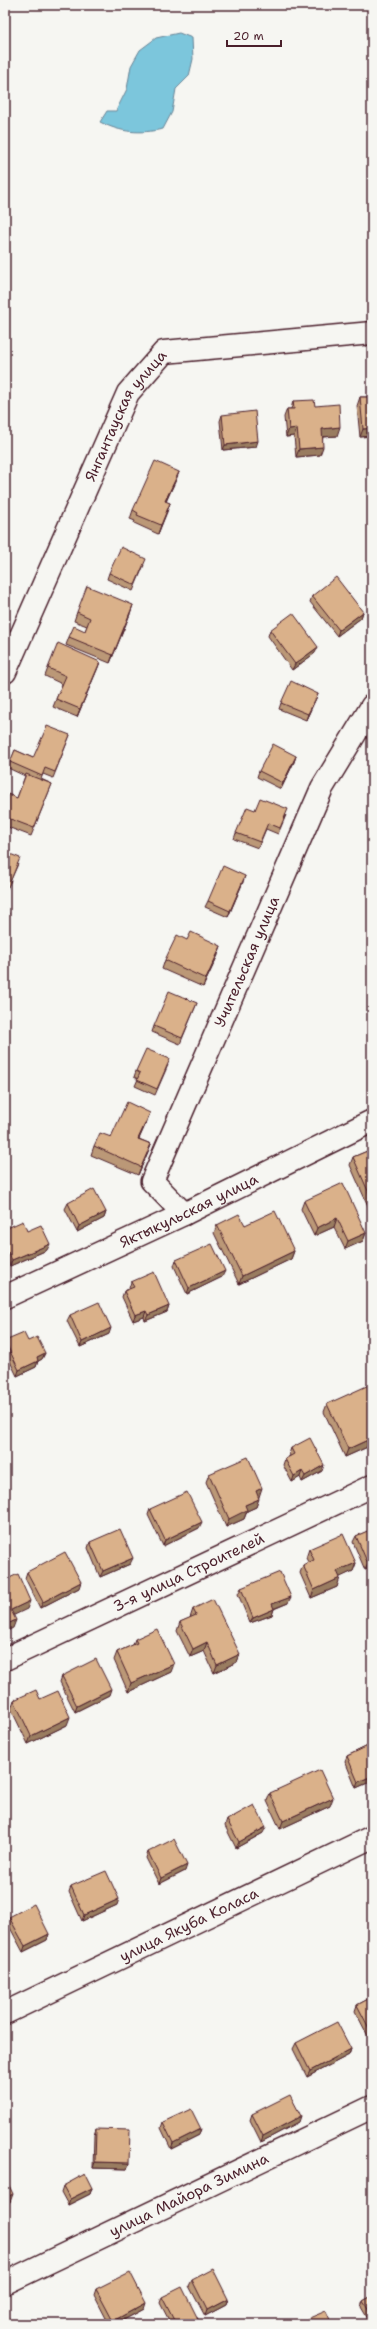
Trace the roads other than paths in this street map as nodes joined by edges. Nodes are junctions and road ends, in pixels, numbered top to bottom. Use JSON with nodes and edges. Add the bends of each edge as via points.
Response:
{"nodes":[{"id":1,"x":372,"y":333,"type":"edge"},
{"id":2,"x":5,"y":672,"type":"edge"},
{"id":3,"x":372,"y":706,"type":"edge"},
{"id":4,"x":372,"y":1121,"type":"edge"},
{"id":5,"x":184,"y":1214,"type":"junction"},
{"id":6,"x":5,"y":1297,"type":"edge"},
{"id":7,"x":372,"y":1486,"type":"edge"},
{"id":8,"x":5,"y":1659,"type":"edge"},
{"id":9,"x":372,"y":1837,"type":"edge"},
{"id":10,"x":5,"y":2013,"type":"edge"},
{"id":11,"x":372,"y":2107,"type":"edge"},
{"id":12,"x":5,"y":2283,"type":"edge"}],
"edges":[{"from":1,"to":2,"type":"street","name":"Янгантауская улица","via":[[164,352],[128,393]]},
{"from":3,"to":5,"type":"street","name":"Учительская улица","via":[[322,788],[152,1181]]},
{"from":4,"to":5,"type":"street","name":"Яктыкульская улица"},
{"from":5,"to":6,"type":"street","name":"Яктыкульская улица"},
{"from":7,"to":8,"type":"street","name":"3-я улица Строителей"},
{"from":9,"to":10,"type":"street","name":"улица Якуба Коласа"},
{"from":11,"to":12,"type":"street","name":"улица Майора Зимина"}]}
